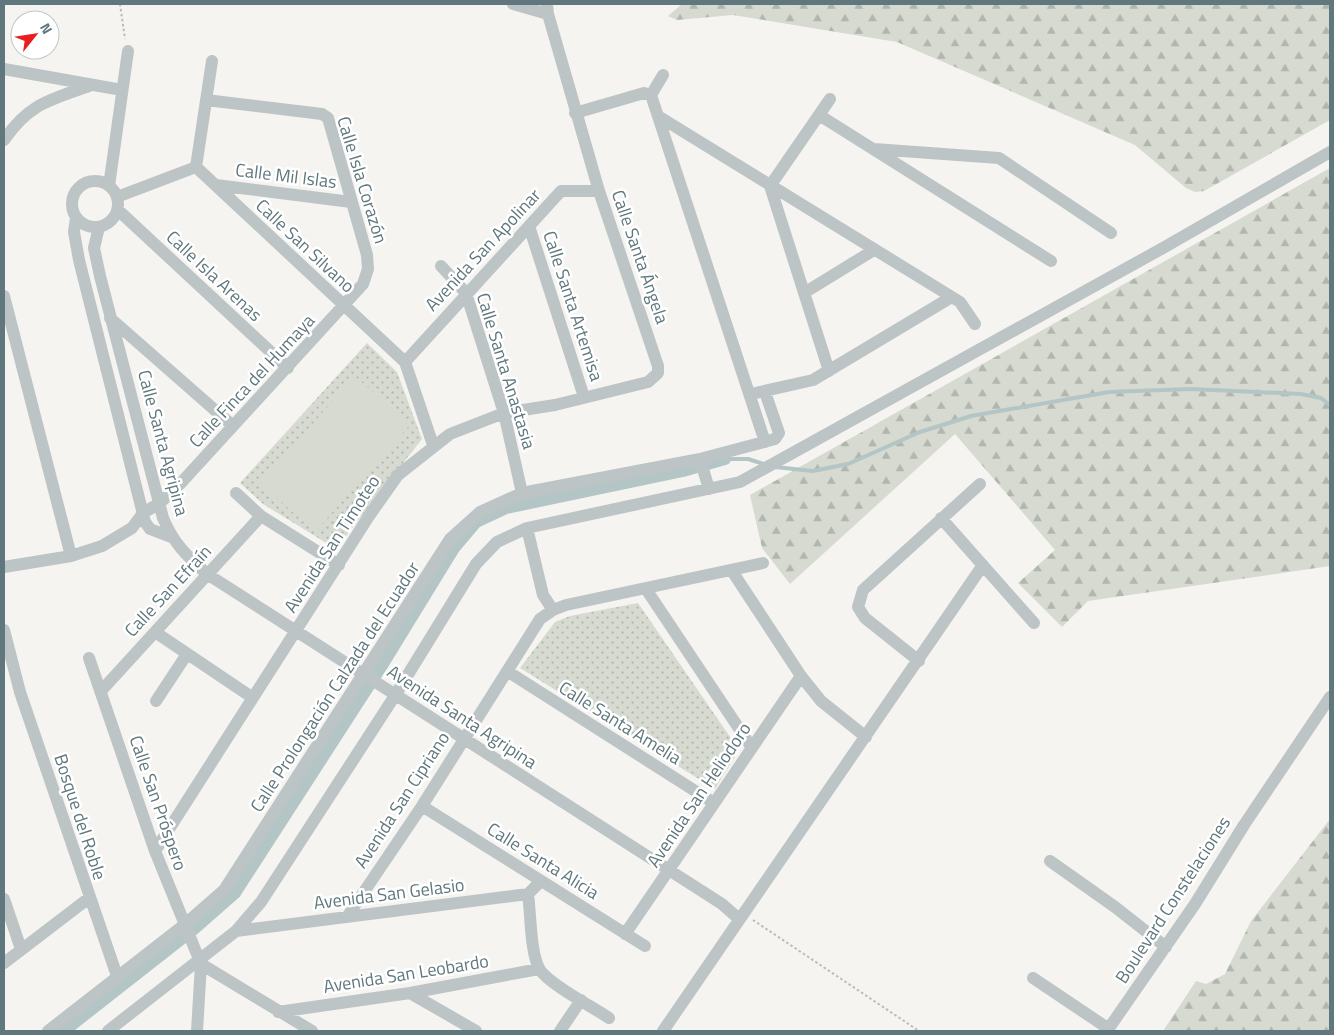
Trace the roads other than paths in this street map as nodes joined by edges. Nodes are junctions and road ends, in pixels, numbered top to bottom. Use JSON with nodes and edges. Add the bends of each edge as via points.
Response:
{"nodes":[{"id":1,"x":513,"y":4,"type":"edge"},
{"id":2,"x":547,"y":9,"type":"edge"},
{"id":3,"x":128,"y":51,"type":"road end"},
{"id":4,"x":212,"y":62,"type":"dead end"},
{"id":5,"x":4,"y":69,"type":"edge"},
{"id":6,"x":663,"y":75,"type":"dead end"},
{"id":7,"x":91,"y":85,"type":"junction"},
{"id":8,"x":122,"y":90,"type":"junction"},
{"id":9,"x":651,"y":95,"type":"junction"},
{"id":10,"x":830,"y":99,"type":"dead end"},
{"id":11,"x":206,"y":100,"type":"junction"},
{"id":12,"x":575,"y":112,"type":"junction"},
{"id":13,"x":819,"y":115,"type":"junction"},
{"id":14,"x":658,"y":116,"type":"junction"},
{"id":15,"x":4,"y":140,"type":"edge"},
{"id":16,"x":873,"y":149,"type":"junction"},
{"id":17,"x":1330,"y":152,"type":"edge"},
{"id":18,"x":196,"y":167,"type":"junction"},
{"id":19,"x":216,"y":185,"type":"junction"},
{"id":20,"x":109,"y":186,"type":"junction"},
{"id":21,"x":770,"y":186,"type":"junction"},
{"id":22,"x":599,"y":192,"type":"junction"},
{"id":23,"x":117,"y":197,"type":"junction"},
{"id":24,"x":351,"y":202,"type":"junction"},
{"id":25,"x":118,"y":210,"type":"junction"},
{"id":26,"x":76,"y":218,"type":"junction"},
{"id":27,"x":529,"y":226,"type":"junction"},
{"id":28,"x":99,"y":227,"type":"junction"},
{"id":29,"x":1111,"y":233,"type":"dead end"},
{"id":30,"x":874,"y":250,"type":"junction"},
{"id":31,"x":1052,"y":261,"type":"dead end"},
{"id":32,"x":441,"y":266,"type":"dead end"},
{"id":33,"x":466,"y":293,"type":"junction"},
{"id":34,"x":804,"y":293,"type":"junction"},
{"id":35,"x":4,"y":296,"type":"edge"},
{"id":36,"x":950,"y":298,"type":"junction"},
{"id":37,"x":344,"y":307,"type":"junction"},
{"id":38,"x":95,"y":318,"type":"junction"},
{"id":39,"x":111,"y":318,"type":"junction"},
{"id":40,"x":975,"y":324,"type":"dead end"},
{"id":41,"x":404,"y":362,"type":"junction"},
{"id":42,"x":288,"y":368,"type":"junction"},
{"id":43,"x":829,"y":371,"type":"junction"},
{"id":44,"x":637,"y":385,"type":"joint"},
{"id":45,"x":765,"y":392,"type":"junction"},
{"id":46,"x":751,"y":394,"type":"junction"},
{"id":47,"x":584,"y":397,"type":"junction"},
{"id":48,"x":504,"y":413,"type":"junction"},
{"id":49,"x":233,"y":426,"type":"junction"},
{"id":50,"x":765,"y":442,"type":"junction"},
{"id":51,"x":434,"y":445,"type":"junction"},
{"id":52,"x":700,"y":459,"type":"junction"},
{"id":53,"x":980,"y":484,"type":"dead end"},
{"id":54,"x":709,"y":489,"type":"junction"},
{"id":55,"x":236,"y":493,"type":"dead end"},
{"id":56,"x":522,"y":493,"type":"junction"},
{"id":57,"x":160,"y":504,"type":"junction"},
{"id":58,"x":143,"y":513,"type":"junction"},
{"id":59,"x":261,"y":516,"type":"junction"},
{"id":60,"x":941,"y":518,"type":"junction"},
{"id":61,"x":132,"y":528,"type":"junction"},
{"id":62,"x":150,"y":528,"type":"junction"},
{"id":63,"x":527,"y":528,"type":"junction"},
{"id":64,"x":171,"y":537,"type":"junction"},
{"id":65,"x":71,"y":556,"type":"junction"},
{"id":66,"x":762,"y":563,"type":"dead end"},
{"id":67,"x":339,"y":565,"type":"junction"},
{"id":68,"x":983,"y":565,"type":"junction"},
{"id":69,"x":4,"y":567,"type":"edge"},
{"id":70,"x":732,"y":571,"type":"junction"},
{"id":71,"x":208,"y":574,"type":"junction"},
{"id":72,"x":646,"y":590,"type":"junction"},
{"id":73,"x":553,"y":610,"type":"junction"},
{"id":74,"x":1034,"y":623,"type":"dead end"},
{"id":75,"x":4,"y":630,"type":"edge"},
{"id":76,"x":296,"y":631,"type":"junction"},
{"id":77,"x":155,"y":632,"type":"junction"},
{"id":78,"x":5,"y":644,"type":"edge"},
{"id":79,"x":187,"y":654,"type":"junction"},
{"id":80,"x":89,"y":658,"type":"dead end"},
{"id":81,"x":919,"y":661,"type":"junction"},
{"id":82,"x":507,"y":671,"type":"junction"},
{"id":83,"x":801,"y":676,"type":"junction"},
{"id":84,"x":367,"y":677,"type":"junction"},
{"id":85,"x":100,"y":691,"type":"junction"},
{"id":86,"x":391,"y":691,"type":"junction"},
{"id":87,"x":1330,"y":697,"type":"edge"},
{"id":88,"x":253,"y":698,"type":"junction"},
{"id":89,"x":156,"y":701,"type":"dead end"},
{"id":90,"x":866,"y":737,"type":"junction"},
{"id":91,"x":463,"y":738,"type":"junction"},
{"id":92,"x":752,"y":748,"type":"junction"},
{"id":93,"x":714,"y":803,"type":"junction"},
{"id":94,"x":422,"y":806,"type":"junction"},
{"id":95,"x":155,"y":851,"type":"junction"},
{"id":96,"x":1050,"y":861,"type":"dead end"},
{"id":97,"x":669,"y":870,"type":"junction"},
{"id":98,"x":541,"y":881,"type":"junction"},
{"id":99,"x":528,"y":894,"type":"junction"},
{"id":100,"x":89,"y":898,"type":"junction"},
{"id":101,"x":4,"y":899,"type":"edge"},
{"id":102,"x":347,"y":917,"type":"junction"},
{"id":103,"x":740,"y":917,"type":"junction"},
{"id":104,"x":185,"y":928,"type":"junction"},
{"id":105,"x":236,"y":931,"type":"junction"},
{"id":106,"x":625,"y":934,"type":"junction"},
{"id":107,"x":645,"y":946,"type":"dead end"},
{"id":108,"x":1166,"y":947,"type":"junction"},
{"id":109,"x":22,"y":949,"type":"junction"},
{"id":110,"x":197,"y":957,"type":"junction"},
{"id":111,"x":4,"y":963,"type":"edge"},
{"id":112,"x":539,"y":969,"type":"junction"},
{"id":113,"x":117,"y":976,"type":"junction"},
{"id":114,"x":1033,"y":978,"type":"dead end"},
{"id":115,"x":410,"y":993,"type":"junction"},
{"id":116,"x":581,"y":1000,"type":"junction"},
{"id":117,"x":278,"y":1012,"type":"junction"},
{"id":118,"x":609,"y":1018,"type":"dead end"},
{"id":119,"x":1108,"y":1030,"type":"edge"},
{"id":120,"x":48,"y":1031,"type":"edge"},
{"id":121,"x":108,"y":1031,"type":"edge"},
{"id":122,"x":197,"y":1031,"type":"edge"},
{"id":123,"x":312,"y":1031,"type":"edge"},
{"id":124,"x":476,"y":1031,"type":"edge"},
{"id":125,"x":560,"y":1031,"type":"edge"},
{"id":126,"x":663,"y":1031,"type":"edge"}],
"edges":[{"from":1,"to":2,"type":"street"},
{"from":2,"to":12,"type":"street","name":"Calle Santa Ángela"},
{"from":3,"to":8,"type":"street"},
{"from":4,"to":11,"type":"street"},
{"from":5,"to":7,"type":"street"},
{"from":6,"to":9,"type":"street"},
{"from":7,"to":8,"type":"street"},
{"from":7,"to":15,"type":"street","via":[[44,101],[27,113]]},
{"from":8,"to":20,"type":"street"},
{"from":9,"to":12,"type":"street","via":[[644,93]]},
{"from":9,"to":14,"type":"street"},
{"from":10,"to":13,"type":"street"},
{"from":11,"to":18,"type":"street"},
{"from":11,"to":24,"type":"street","name":"Calle Isla Corazón","via":[[322,114],[328,118]]},
{"from":12,"to":22,"type":"street","name":"Calle Santa Ángela"},
{"from":13,"to":16,"type":"street"},
{"from":13,"to":21,"type":"street"},
{"from":14,"to":21,"type":"street"},
{"from":14,"to":46,"type":"street"},
{"from":16,"to":29,"type":"street","via":[[999,158]]},
{"from":16,"to":31,"type":"street"},
{"from":17,"to":54,"type":"street","via":[[740,482]]},
{"from":18,"to":19,"type":"street","name":"Calle San Silvano"},
{"from":18,"to":23,"type":"street"},
{"from":19,"to":24,"type":"street","name":"Calle Mil Islas"},
{"from":19,"to":37,"type":"street","name":"Calle San Silvano"},
{"from":20,"to":23,"type":"street"},
{"from":20,"to":26,"type":"street","via":[[97,181],[79,187],[72,198],[72,211]]},
{"from":21,"to":30,"type":"street"},
{"from":21,"to":34,"type":"street"},
{"from":22,"to":27,"type":"street","name":"Avenida San Apolinar","via":[[564,190]]},
{"from":22,"to":44,"type":"street","name":"Calle Santa Ángela","via":[[658,366],[654,377]]},
{"from":23,"to":25,"type":"street"},
{"from":24,"to":37,"type":"street","name":"Calle Isla Corazón","via":[[368,269],[363,284]]},
{"from":25,"to":28,"type":"street","via":[[111,221]]},
{"from":25,"to":42,"type":"street","name":"Calle Isla Arenas"},
{"from":26,"to":28,"type":"street","via":[[86,226]]},
{"from":26,"to":38,"type":"street","name":"Calle Santa Agripina","via":[[75,243]]},
{"from":27,"to":33,"type":"street","name":"Avenida San Apolinar"},
{"from":27,"to":47,"type":"street","name":"Calle Santa Artemisa"},
{"from":28,"to":39,"type":"street","name":"Calle Santa Agripina","via":[[94,248]]},
{"from":30,"to":34,"type":"street"},
{"from":30,"to":36,"type":"street"},
{"from":32,"to":33,"type":"street","name":"Calle Santa Anastasia"},
{"from":33,"to":41,"type":"street","name":"Avenida San Apolinar"},
{"from":33,"to":48,"type":"street","name":"Calle Santa Anastasia"},
{"from":34,"to":43,"type":"street"},
{"from":35,"to":65,"type":"street"},
{"from":36,"to":40,"type":"street","via":[[965,307]]},
{"from":36,"to":43,"type":"street"},
{"from":37,"to":41,"type":"street","name":"Calle San Silvano"},
{"from":37,"to":42,"type":"street","name":"Calle Finca del Humaya"},
{"from":38,"to":39,"type":"street"},
{"from":38,"to":58,"type":"street","name":"Calle Santa Agripina"},
{"from":39,"to":49,"type":"street"},
{"from":39,"to":57,"type":"street","name":"Calle Santa Agripina"},
{"from":41,"to":51,"type":"street","name":"Calle San Silvano"},
{"from":42,"to":49,"type":"street","name":"Calle Finca del Humaya"},
{"from":43,"to":45,"type":"street","via":[[813,380]]},
{"from":44,"to":47,"type":"street","name":"Avenida San Timoteo"},
{"from":45,"to":46,"type":"street"},
{"from":45,"to":50,"type":"street","via":[[779,433],[776,439]]},
{"from":46,"to":50,"type":"street"},
{"from":47,"to":48,"type":"street","name":"Avenida San Timoteo"},
{"from":48,"to":51,"type":"street","name":"Avenida San Timoteo","via":[[450,434]]},
{"from":48,"to":56,"type":"street","name":"Calle Santa Anastasia"},
{"from":49,"to":57,"type":"street","name":"Calle Finca del Humaya"},
{"from":50,"to":52,"type":"street","name":"Calle Prolongación Calzada del Ecuador"},
{"from":51,"to":67,"type":"street","name":"Avenida San Timoteo","via":[[398,475]]},
{"from":52,"to":54,"type":"street"},
{"from":52,"to":56,"type":"street","name":"Calle Prolongación Calzada del Ecuador"},
{"from":53,"to":60,"type":"street"},
{"from":54,"to":63,"type":"street"},
{"from":55,"to":59,"type":"street"},
{"from":56,"to":84,"type":"street","name":"Calle Prolongación Calzada del Ecuador","via":[[480,512],[450,539]]},
{"from":57,"to":58,"type":"street","name":"Calle Finca del Humaya"},
{"from":57,"to":64,"type":"street","name":"Calle Santa Agripina"},
{"from":58,"to":61,"type":"street","name":"Calle Finca del Humaya"},
{"from":58,"to":62,"type":"street","name":"Calle Santa Agripina"},
{"from":59,"to":67,"type":"street"},
{"from":59,"to":71,"type":"street","name":"Calle San Efraín"},
{"from":60,"to":68,"type":"street"},
{"from":60,"to":81,"type":"street","via":[[863,590],[858,607],[865,618]]},
{"from":61,"to":62,"type":"street"},
{"from":61,"to":65,"type":"street","name":"Calle Finca del Humaya","via":[[102,546]]},
{"from":62,"to":64,"type":"street","name":"Calle Santa Agripina"},
{"from":63,"to":73,"type":"street","via":[[543,595]]},
{"from":63,"to":86,"type":"street","via":[[506,537],[485,552]]},
{"from":64,"to":71,"type":"street","name":"Avenida Santa Agripina","via":[[181,551]]},
{"from":65,"to":69,"type":"street","name":"Calle Finca del Humaya"},
{"from":66,"to":70,"type":"street","name":"Avenida San Cipriano"},
{"from":67,"to":76,"type":"street","name":"Avenida San Timoteo"},
{"from":68,"to":74,"type":"street"},
{"from":68,"to":81,"type":"street"},
{"from":70,"to":72,"type":"street","name":"Avenida San Cipriano"},
{"from":70,"to":83,"type":"street"},
{"from":71,"to":76,"type":"street","name":"Avenida Santa Agripina"},
{"from":71,"to":77,"type":"street","name":"Calle San Efraín"},
{"from":72,"to":73,"type":"street","name":"Avenida San Cipriano"},
{"from":72,"to":92,"type":"street"},
{"from":73,"to":82,"type":"street","name":"Avenida San Cipriano","via":[[535,625]]},
{"from":75,"to":78,"type":"street","name":"Bosque del Roble"},
{"from":76,"to":84,"type":"street","name":"Avenida Santa Agripina"},
{"from":76,"to":88,"type":"street","name":"Avenida San Timoteo"},
{"from":77,"to":79,"type":"street"},
{"from":77,"to":85,"type":"street","name":"Calle San Efraín"},
{"from":78,"to":100,"type":"street","name":"Bosque del Roble"},
{"from":79,"to":88,"type":"street"},
{"from":79,"to":89,"type":"street"},
{"from":80,"to":85,"type":"street","name":"Calle San Próspero"},
{"from":81,"to":90,"type":"street"},
{"from":82,"to":91,"type":"street","name":"Avenida San Cipriano"},
{"from":82,"to":93,"type":"street","name":"Calle Santa Amelia"},
{"from":83,"to":90,"type":"street","via":[[821,701]]},
{"from":83,"to":92,"type":"street","name":"Avenida San Heliodoro"},
{"from":84,"to":86,"type":"street","name":"Avenida Santa Agripina"},
{"from":84,"to":104,"type":"street","name":"Calle Prolongación Calzada del Ecuador","via":[[230,882]]},
{"from":85,"to":95,"type":"street","name":"Calle San Próspero"},
{"from":86,"to":91,"type":"street","name":"Avenida Santa Agripina"},
{"from":86,"to":105,"type":"street","via":[[261,902]]},
{"from":87,"to":108,"type":"street","name":"Boulevard Constelaciones"},
{"from":88,"to":95,"type":"street","name":"Avenida San Timoteo"},
{"from":90,"to":103,"type":"street"},
{"from":91,"to":94,"type":"street","name":"Avenida San Cipriano"},
{"from":91,"to":97,"type":"street","name":"Avenida Santa Agripina"},
{"from":92,"to":93,"type":"street","name":"Avenida San Heliodoro"},
{"from":93,"to":97,"type":"street","name":"Avenida San Heliodoro"},
{"from":94,"to":98,"type":"street","name":"Calle Santa Alicia"},
{"from":94,"to":102,"type":"street","name":"Avenida San Cipriano"},
{"from":95,"to":104,"type":"street","name":"Calle San Próspero"},
{"from":96,"to":108,"type":"street"},
{"from":97,"to":103,"type":"street","name":"Avenida Santa Agripina"},
{"from":97,"to":106,"type":"street","name":"Avenida San Heliodoro"},
{"from":98,"to":99,"type":"street"},
{"from":98,"to":106,"type":"street","name":"Calle Santa Alicia"},
{"from":99,"to":102,"type":"street","name":"Avenida San Gelasio"},
{"from":99,"to":112,"type":"street"},
{"from":100,"to":109,"type":"street","name":"Bosque del Roble"},
{"from":100,"to":113,"type":"street"},
{"from":101,"to":109,"type":"street"},
{"from":102,"to":105,"type":"street","name":"Avenida San Gelasio"},
{"from":103,"to":126,"type":"street"},
{"from":104,"to":110,"type":"street","name":"Calle San Próspero"},
{"from":104,"to":113,"type":"street","name":"Calle Prolongación Calzada del Ecuador"},
{"from":105,"to":110,"type":"street"},
{"from":106,"to":107,"type":"street","name":"Calle Santa Alicia"},
{"from":108,"to":119,"type":"street","name":"Boulevard Constelaciones"},
{"from":109,"to":111,"type":"street","name":"Bosque del Roble"},
{"from":110,"to":117,"type":"street"},
{"from":110,"to":121,"type":"street"},
{"from":110,"to":122,"type":"street"},
{"from":112,"to":115,"type":"street","name":"Avenida San Leobardo"},
{"from":112,"to":116,"type":"street"},
{"from":113,"to":120,"type":"street","name":"Calle Prolongación Calzada del Ecuador"},
{"from":114,"to":119,"type":"street"},
{"from":115,"to":117,"type":"street","name":"Avenida San Leobardo"},
{"from":115,"to":124,"type":"street"},
{"from":116,"to":118,"type":"street"},
{"from":116,"to":125,"type":"street"},
{"from":117,"to":123,"type":"street"}]}
